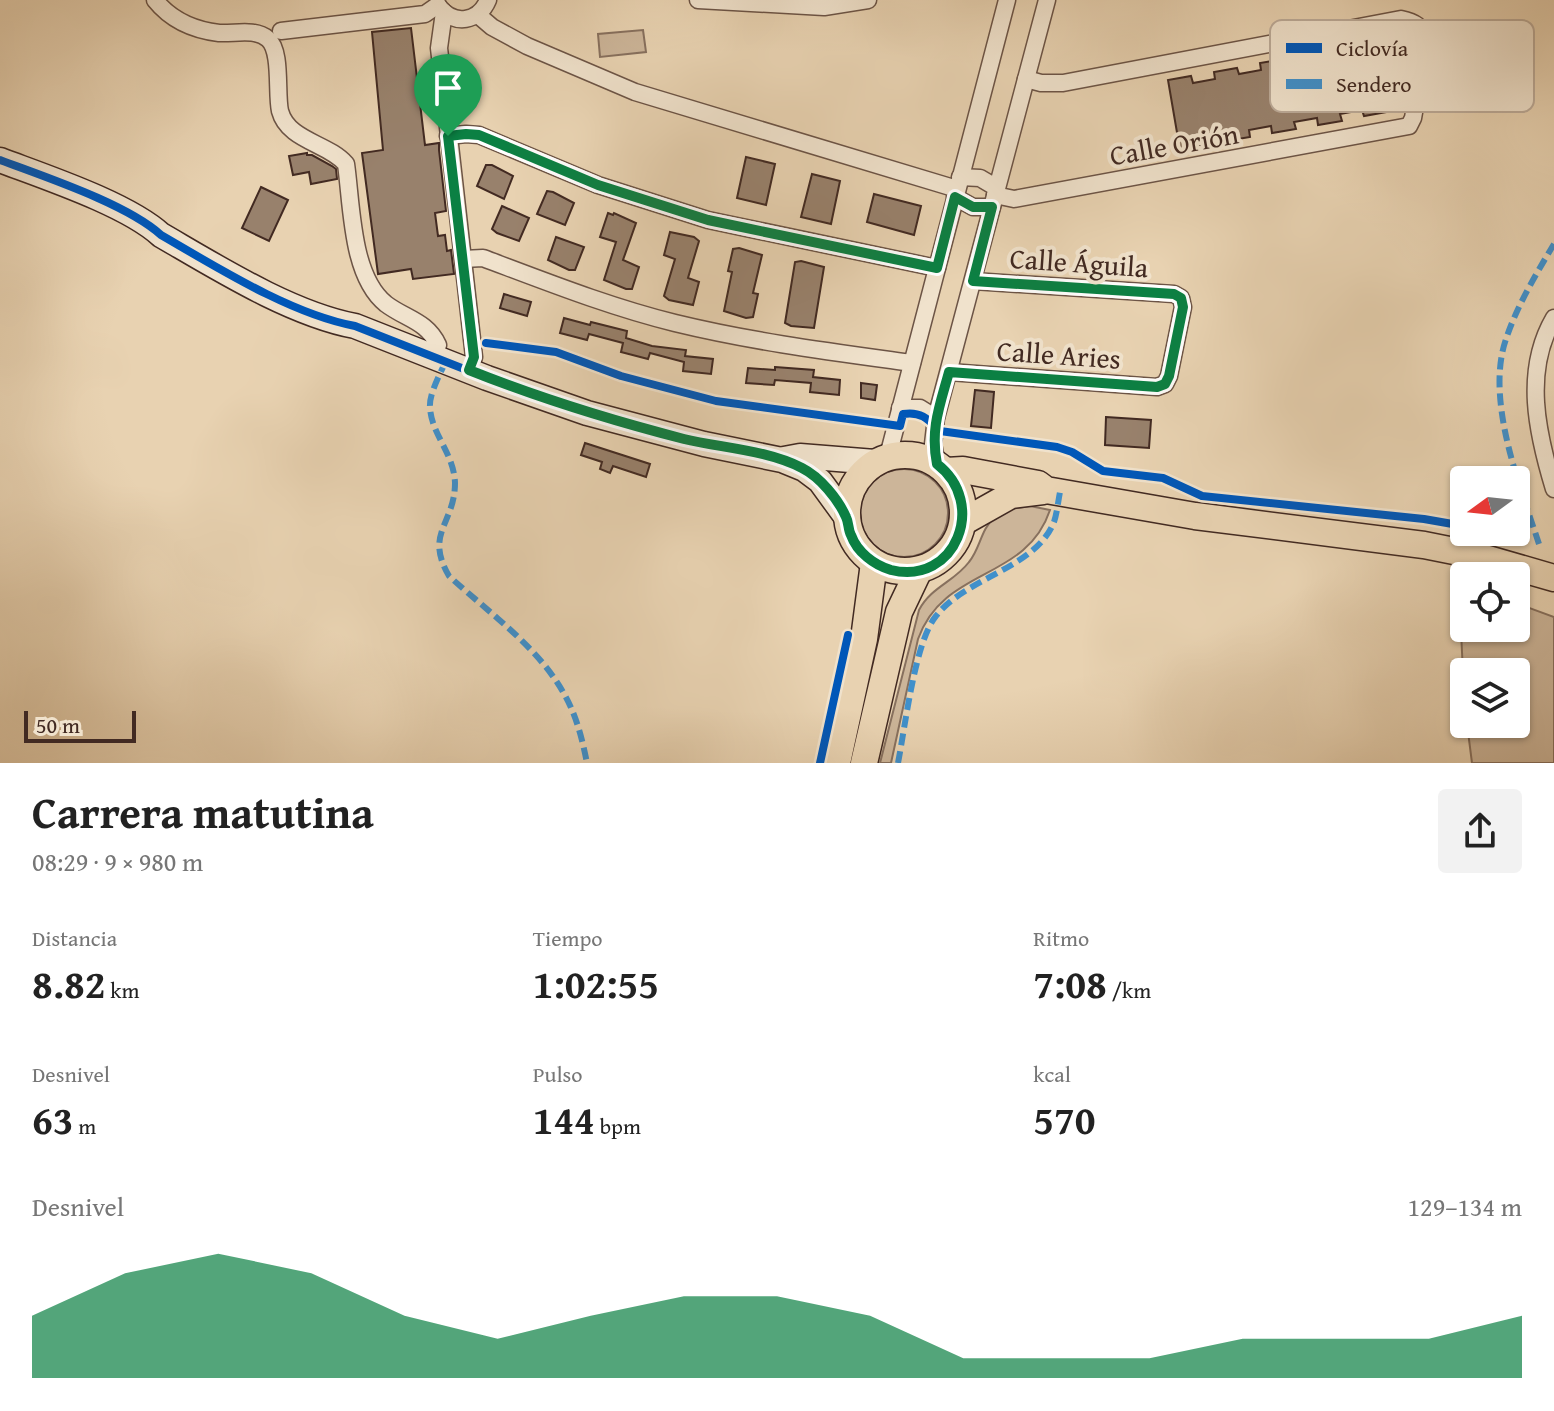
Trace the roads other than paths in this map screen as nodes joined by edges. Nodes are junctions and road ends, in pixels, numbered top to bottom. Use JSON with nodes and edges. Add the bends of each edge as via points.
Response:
{"nodes":[{"id":1,"x":155,"y":0,"type":"edge"},
{"id":2,"x":488,"y":0,"type":"edge"},
{"id":3,"x":698,"y":0,"type":"edge"},
{"id":4,"x":868,"y":0,"type":"edge"},
{"id":5,"x":1007,"y":0,"type":"edge"},
{"id":6,"x":1047,"y":0,"type":"edge"},
{"id":7,"x":439,"y":6,"type":"edge"},
{"id":8,"x":478,"y":15,"type":"junction"},
{"id":9,"x":281,"y":31,"type":"dead end"},
{"id":10,"x":1270,"y":44,"type":"edge"},
{"id":11,"x":1026,"y":79,"type":"junction"},
{"id":12,"x":1414,"y":112,"type":"edge"},
{"id":13,"x":448,"y":136,"type":"junction"},
{"id":14,"x":0,"y":160,"type":"edge"},
{"id":15,"x":958,"y":188,"type":"junction"},
{"id":16,"x":995,"y":197,"type":"junction"},
{"id":17,"x":463,"y":259,"type":"junction"},
{"id":18,"x":937,"y":268,"type":"junction"},
{"id":19,"x":973,"y":281,"type":"junction"},
{"id":20,"x":1554,"y":318,"type":"edge"},
{"id":21,"x":434,"y":356,"type":"junction"},
{"id":22,"x":912,"y":363,"type":"junction"},
{"id":23,"x":469,"y":370,"type":"junction"},
{"id":24,"x":949,"y":372,"type":"junction"},
{"id":25,"x":1165,"y":384,"type":"joint"},
{"id":26,"x":900,"y":408,"type":"junction"},
{"id":27,"x":936,"y":418,"type":"junction"},
{"id":28,"x":882,"y":459,"type":"junction"},
{"id":29,"x":782,"y":460,"type":"junction"},
{"id":30,"x":941,"y":467,"type":"junction"},
{"id":31,"x":1554,"y":489,"type":"edge"},
{"id":32,"x":1046,"y":490,"type":"junction"},
{"id":33,"x":847,"y":518,"type":"junction"},
{"id":34,"x":963,"y":522,"type":"junction"},
{"id":35,"x":874,"y":563,"type":"junction"},
{"id":36,"x":919,"y":570,"type":"junction"},
{"id":37,"x":1554,"y":578,"type":"edge"},
{"id":38,"x":837,"y":763,"type":"edge"},
{"id":39,"x":864,"y":763,"type":"edge"}],
"edges":[{"from":1,"to":21,"type":"street","via":[[185,25],[219,33],[257,33],[270,40],[286,123],[295,133],[337,153],[346,164],[362,271],[387,304],[431,331],[438,345]]},
{"from":2,"to":8,"type":"street"},
{"from":3,"to":4,"type":"street","via":[[824,7]]},
{"from":5,"to":15,"type":"street"},
{"from":6,"to":11,"type":"street"},
{"from":7,"to":8,"type":"street","via":[[460,20]]},
{"from":7,"to":9,"type":"street","via":[[425,14]]},
{"from":7,"to":13,"type":"street"},
{"from":8,"to":15,"type":"street","via":[[527,46],[635,92]]},
{"from":10,"to":11,"type":"street","name":"Calle Orión","via":[[1063,83]]},
{"from":11,"to":16,"type":"street"},
{"from":12,"to":16,"type":"street","name":"Calle Orión","via":[[1409,126],[1023,198]]},
{"from":13,"to":17,"type":"street"},
{"from":13,"to":18,"type":"street","via":[[479,135],[598,185],[708,220]]},
{"from":14,"to":21,"type":"street","via":[[211,247],[355,326]]},
{"from":15,"to":16,"type":"street","via":[[973,207]]},
{"from":15,"to":16,"type":"street","via":[[980,178]]},
{"from":15,"to":18,"type":"street"},
{"from":16,"to":19,"type":"street"},
{"from":17,"to":22,"type":"street","via":[[483,258],[674,323]]},
{"from":17,"to":23,"type":"street","via":[[474,357]]},
{"from":18,"to":22,"type":"street"},
{"from":19,"to":24,"type":"street"},
{"from":19,"to":25,"type":"street","name":"Calle Águila","via":[[1174,294],[1183,307]]},
{"from":20,"to":31,"type":"street","via":[[1537,359],[1534,385]]},
{"from":21,"to":23,"type":"street"},
{"from":22,"to":26,"type":"street"},
{"from":23,"to":29,"type":"street","via":[[631,425]]},
{"from":24,"to":25,"type":"street","name":"Calle Aries"},
{"from":24,"to":27,"type":"street"},
{"from":26,"to":27,"type":"street","via":[[920,408]]},
{"from":26,"to":28,"type":"street"},
{"from":27,"to":30,"type":"street","via":[[933,444]]},
{"from":28,"to":29,"type":"street"},
{"from":28,"to":30,"type":"main road","via":[[906,454]]},
{"from":28,"to":33,"type":"main road","via":[[862,472],[853,486]]},
{"from":29,"to":33,"type":"street","via":[[820,481]]},
{"from":30,"to":32,"type":"main road","via":[[1038,484]]},
{"from":30,"to":34,"type":"main road","via":[[960,495]]},
{"from":32,"to":34,"type":"main road","via":[[1011,495]]},
{"from":32,"to":37,"type":"main road","via":[[1181,514],[1424,545]]},
{"from":33,"to":35,"type":"main road","via":[[856,543]]},
{"from":34,"to":36,"type":"main road","via":[[948,553]]},
{"from":35,"to":36,"type":"main road","via":[[903,572]]},
{"from":35,"to":38,"type":"main road"},
{"from":36,"to":39,"type":"main road","via":[[899,612]]}]}
